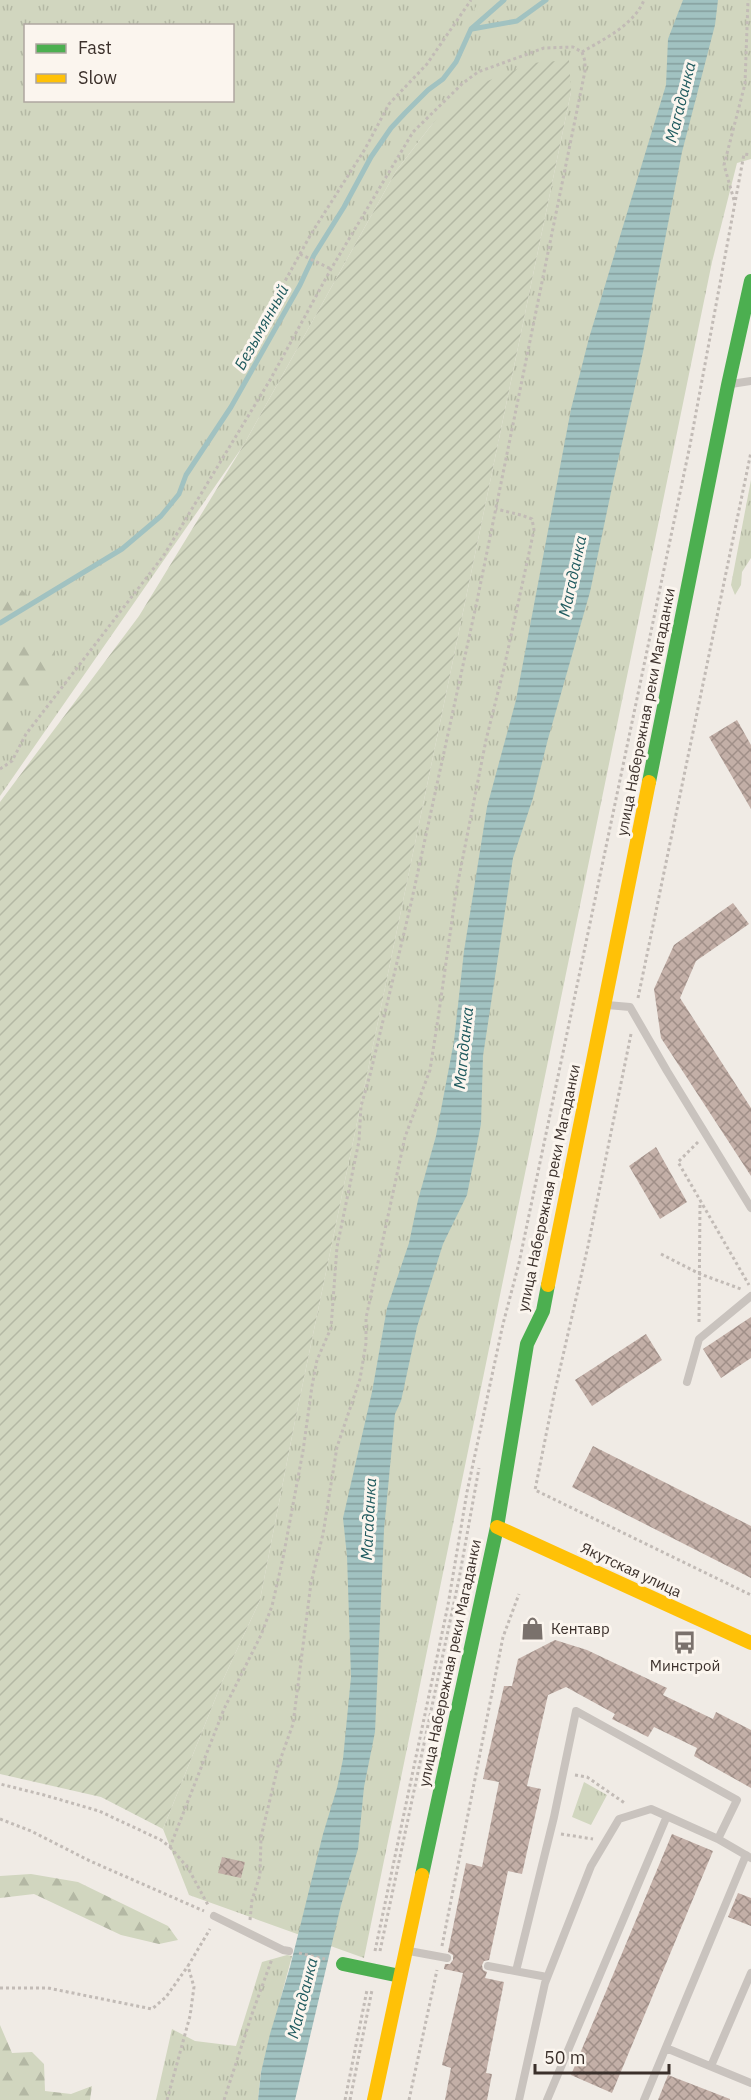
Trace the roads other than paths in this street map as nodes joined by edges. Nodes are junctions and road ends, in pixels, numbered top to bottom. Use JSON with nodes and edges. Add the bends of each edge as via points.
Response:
{"nodes":[{"id":1,"x":751,"y":281,"type":"edge"},
{"id":2,"x":751,"y":381,"type":"edge"},
{"id":3,"x":728,"y":385,"type":"junction"},
{"id":4,"x":604,"y":1005,"type":"junction"},
{"id":5,"x":751,"y":1208,"type":"edge"},
{"id":6,"x":751,"y":1292,"type":"edge"},
{"id":7,"x":687,"y":1382,"type":"dead end"},
{"id":8,"x":496,"y":1527,"type":"junction"},
{"id":9,"x":751,"y":1643,"type":"edge"},
{"id":10,"x":668,"y":1816,"type":"junction"},
{"id":11,"x":718,"y":1839,"type":"junction"},
{"id":12,"x":748,"y":1856,"type":"edge"},
{"id":13,"x":214,"y":1916,"type":"road end"},
{"id":14,"x":406,"y":1950,"type":"junction"},
{"id":15,"x":289,"y":1951,"type":"road end"},
{"id":16,"x":443,"y":1957,"type":"road end"},
{"id":17,"x":343,"y":1964,"type":"road end"},
{"id":18,"x":488,"y":1966,"type":"dead end"},
{"id":19,"x":516,"y":1971,"type":"junction"},
{"id":20,"x":751,"y":1973,"type":"edge"},
{"id":21,"x":400,"y":1976,"type":"junction"},
{"id":22,"x":547,"y":1977,"type":"junction"},
{"id":23,"x":666,"y":2048,"type":"junction"},
{"id":24,"x":711,"y":2066,"type":"junction"},
{"id":25,"x":751,"y":2083,"type":"edge"},
{"id":26,"x":374,"y":2100,"type":"edge"},
{"id":27,"x":519,"y":2100,"type":"edge"},
{"id":28,"x":548,"y":2100,"type":"edge"},
{"id":29,"x":644,"y":2100,"type":"edge"}],
"edges":[{"from":1,"to":3,"type":"street","name":"улица Набережная реки Магаданки"},
{"from":2,"to":3,"type":"lane"},
{"from":3,"to":4,"type":"street","name":"улица Набережная реки Магаданки"},
{"from":4,"to":5,"type":"lane","via":[[630,1007]]},
{"from":4,"to":8,"type":"street","name":"улица Набережная реки Магаданки","via":[[543,1311],[527,1344]]},
{"from":6,"to":7,"type":"lane","via":[[699,1339]]},
{"from":8,"to":9,"type":"street","name":"Якутская улица"},
{"from":8,"to":14,"type":"street","name":"улица Набережная реки Магаданки"},
{"from":10,"to":11,"type":"lane"},
{"from":10,"to":22,"type":"lane","via":[[651,1809],[619,1819],[591,1866]]},
{"from":10,"to":28,"type":"lane"},
{"from":11,"to":12,"type":"lane"},
{"from":11,"to":19,"type":"lane","via":[[737,1800],[576,1711]]},
{"from":12,"to":23,"type":"lane"},
{"from":13,"to":15,"type":"lane"},
{"from":14,"to":16,"type":"lane"},
{"from":14,"to":21,"type":"street","name":"улица Набережная реки Магаданки"},
{"from":17,"to":21,"type":"street"},
{"from":18,"to":19,"type":"lane"},
{"from":19,"to":22,"type":"lane"},
{"from":20,"to":24,"type":"lane"},
{"from":21,"to":26,"type":"street","name":"улица Набережная реки Магаданки"},
{"from":22,"to":27,"type":"lane"},
{"from":23,"to":24,"type":"lane"},
{"from":23,"to":29,"type":"lane"},
{"from":24,"to":25,"type":"lane"}]}
